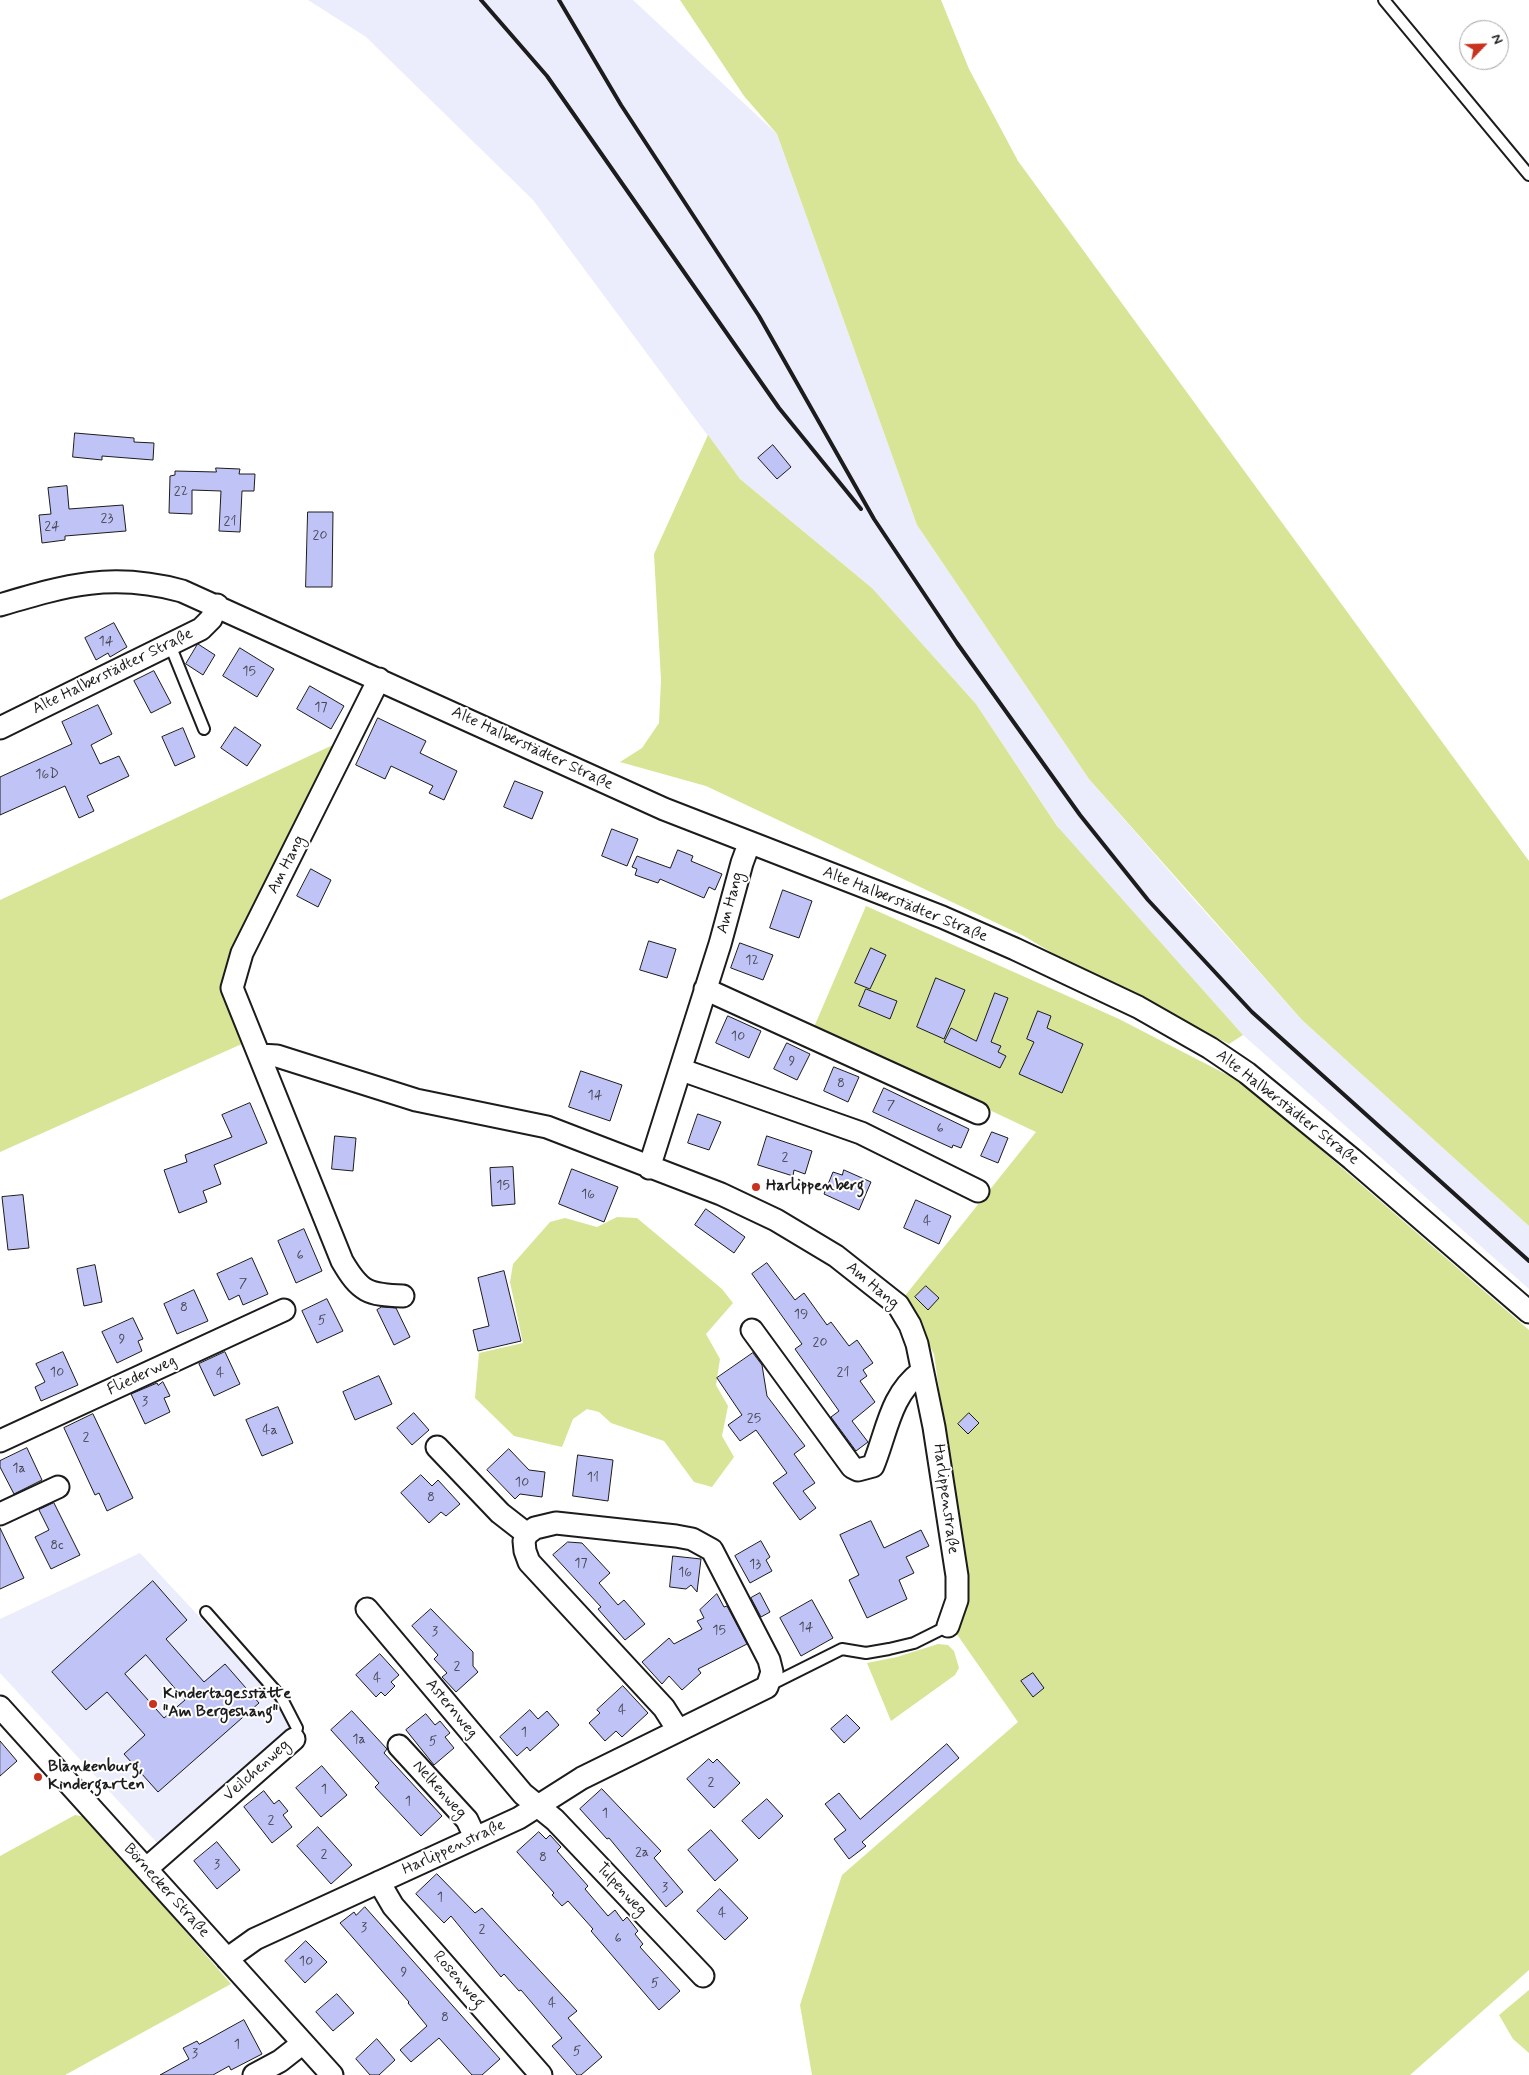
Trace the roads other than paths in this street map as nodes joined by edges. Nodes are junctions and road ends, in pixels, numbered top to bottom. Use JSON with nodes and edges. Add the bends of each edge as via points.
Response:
{"nodes":[{"id":1,"x":1384,"y":0,"type":"edge"},
{"id":2,"x":1529,"y":174,"type":"edge"},
{"id":3,"x":0,"y":605,"type":"edge"},
{"id":4,"x":217,"y":605,"type":"junction"},
{"id":5,"x":170,"y":644,"type":"junction"},
{"id":6,"x":380,"y":679,"type":"junction"},
{"id":7,"x":0,"y":728,"type":"edge"},
{"id":8,"x":204,"y":730,"type":"dead end"},
{"id":9,"x":749,"y":844,"type":"junction"},
{"id":10,"x":705,"y":989,"type":"junction"},
{"id":11,"x":260,"y":1055,"type":"junction"},
{"id":12,"x":682,"y":1070,"type":"junction"},
{"id":13,"x":978,"y":1113,"type":"dead end"},
{"id":14,"x":649,"y":1168,"type":"junction"},
{"id":15,"x":978,"y":1191,"type":"dead end"},
{"id":16,"x":403,"y":1296,"type":"dead end"},
{"id":17,"x":284,"y":1310,"type":"dead end"},
{"id":18,"x":1529,"y":1312,"type":"edge"},
{"id":19,"x":752,"y":1330,"type":"dead end"},
{"id":20,"x":922,"y":1372,"type":"junction"},
{"id":21,"x":0,"y":1441,"type":"edge"},
{"id":22,"x":437,"y":1447,"type":"dead end"},
{"id":23,"x":58,"y":1487,"type":"dead end"},
{"id":24,"x":0,"y":1514,"type":"edge"},
{"id":25,"x":527,"y":1534,"type":"junction"},
{"id":26,"x":367,"y":1609,"type":"dead end"},
{"id":27,"x":206,"y":1612,"type":"dead end"},
{"id":28,"x":948,"y":1626,"type":"joint"},
{"id":29,"x":767,"y":1687,"type":"junction"},
{"id":30,"x":0,"y":1707,"type":"edge"},
{"id":31,"x":678,"y":1730,"type":"junction"},
{"id":32,"x":294,"y":1739,"type":"joint"},
{"id":33,"x":399,"y":1746,"type":"dead end"},
{"id":34,"x":537,"y":1806,"type":"junction"},
{"id":35,"x":475,"y":1837,"type":"junction"},
{"id":36,"x":146,"y":1869,"type":"junction"},
{"id":37,"x":379,"y":1882,"type":"junction"},
{"id":38,"x":227,"y":1960,"type":"junction"},
{"id":39,"x":702,"y":1976,"type":"dead end"},
{"id":40,"x":304,"y":2044,"type":"junction"},
{"id":41,"x":254,"y":2075,"type":"edge"},
{"id":42,"x":332,"y":2075,"type":"edge"},
{"id":43,"x":541,"y":2075,"type":"edge"}],
"edges":[{"from":1,"to":2,"type":"lane"},
{"from":3,"to":4,"type":"street","name":"Alte Halberstädter Straße","via":[[68,585],[113,581],[155,583]]},
{"from":4,"to":5,"type":"street","name":"Alte Halberstädter Straße","via":[[201,629]]},
{"from":4,"to":6,"type":"street","name":"Alte Halberstädter Straße"},
{"from":5,"to":7,"type":"street","name":"Alte Halberstädter Straße"},
{"from":5,"to":8,"type":"lane"},
{"from":6,"to":9,"type":"street","name":"Alte Halberstädter Straße","via":[[664,809]]},
{"from":6,"to":11,"type":"street","name":"Am Hang","via":[[242,953],[234,976],[232,988]]},
{"from":9,"to":10,"type":"street","name":"Am Hang"},
{"from":9,"to":18,"type":"street","name":"Alte Halberstädter Straße","via":[[942,917],[1015,949],[1138,1007],[1210,1048],[1294,1111]]},
{"from":10,"to":12,"type":"street","name":"Am Hang"},
{"from":10,"to":13,"type":"street"},
{"from":11,"to":14,"type":"street","name":"Am Hang","via":[[277,1056],[416,1100],[547,1127]]},
{"from":11,"to":16,"type":"street","name":"Am Hang","via":[[342,1261],[352,1278],[363,1290],[376,1295]]},
{"from":12,"to":14,"type":"street","name":"Am Hang"},
{"from":12,"to":15,"type":"street","via":[[861,1133]]},
{"from":14,"to":20,"type":"street","name":"Am Hang","via":[[721,1194],[776,1220],[836,1256],[898,1305],[917,1344]]},
{"from":17,"to":21,"type":"street","name":"Fliederweg"},
{"from":19,"to":20,"type":"street","via":[[852,1467],[858,1470],[873,1466],[886,1423],[899,1397]]},
{"from":20,"to":28,"type":"street","name":"Harlippenstraße","via":[[934,1428],[956,1576],[956,1600]]},
{"from":22,"to":25,"type":"street","via":[[500,1513]]},
{"from":23,"to":24,"type":"street"},
{"from":25,"to":29,"type":"street","via":[[535,1528],[556,1523],[676,1536],[703,1543],[712,1550],[764,1649],[772,1672]]},
{"from":25,"to":31,"type":"street","via":[[524,1551],[529,1562],[664,1708]]},
{"from":26,"to":34,"type":"street","name":"Asternweg","via":[[517,1787]]},
{"from":27,"to":32,"type":"lane","name":"Veilchenweg","via":[[281,1697],[297,1728]]},
{"from":28,"to":29,"type":"lane","via":[[914,1643],[889,1649],[866,1653],[842,1649]]},
{"from":29,"to":31,"type":"street","name":"Harlippenstraße"},
{"from":30,"to":36,"type":"street","name":"Börnecker Straße"},
{"from":31,"to":34,"type":"street","name":"Harlippenstraße","via":[[582,1778]]},
{"from":32,"to":36,"type":"street","name":"Veilchenweg"},
{"from":33,"to":35,"type":"street","name":"Nelkenweg","via":[[467,1820]]},
{"from":34,"to":35,"type":"street","name":"Harlippenstraße","via":[[519,1818]]},
{"from":34,"to":39,"type":"street","name":"Tulpenweg","via":[[555,1820]]},
{"from":35,"to":37,"type":"street","name":"Harlippenstraße"},
{"from":36,"to":38,"type":"street","name":"Börnecker Straße"},
{"from":37,"to":38,"type":"street","name":"Harlippenstraße","via":[[255,1939]]},
{"from":37,"to":43,"type":"street","name":"Rosenweg","via":[[393,1906]]},
{"from":38,"to":40,"type":"street","name":"Börnecker Straße"},
{"from":40,"to":41,"type":"street"},
{"from":40,"to":42,"type":"street","name":"Börnecker Straße"}]}
